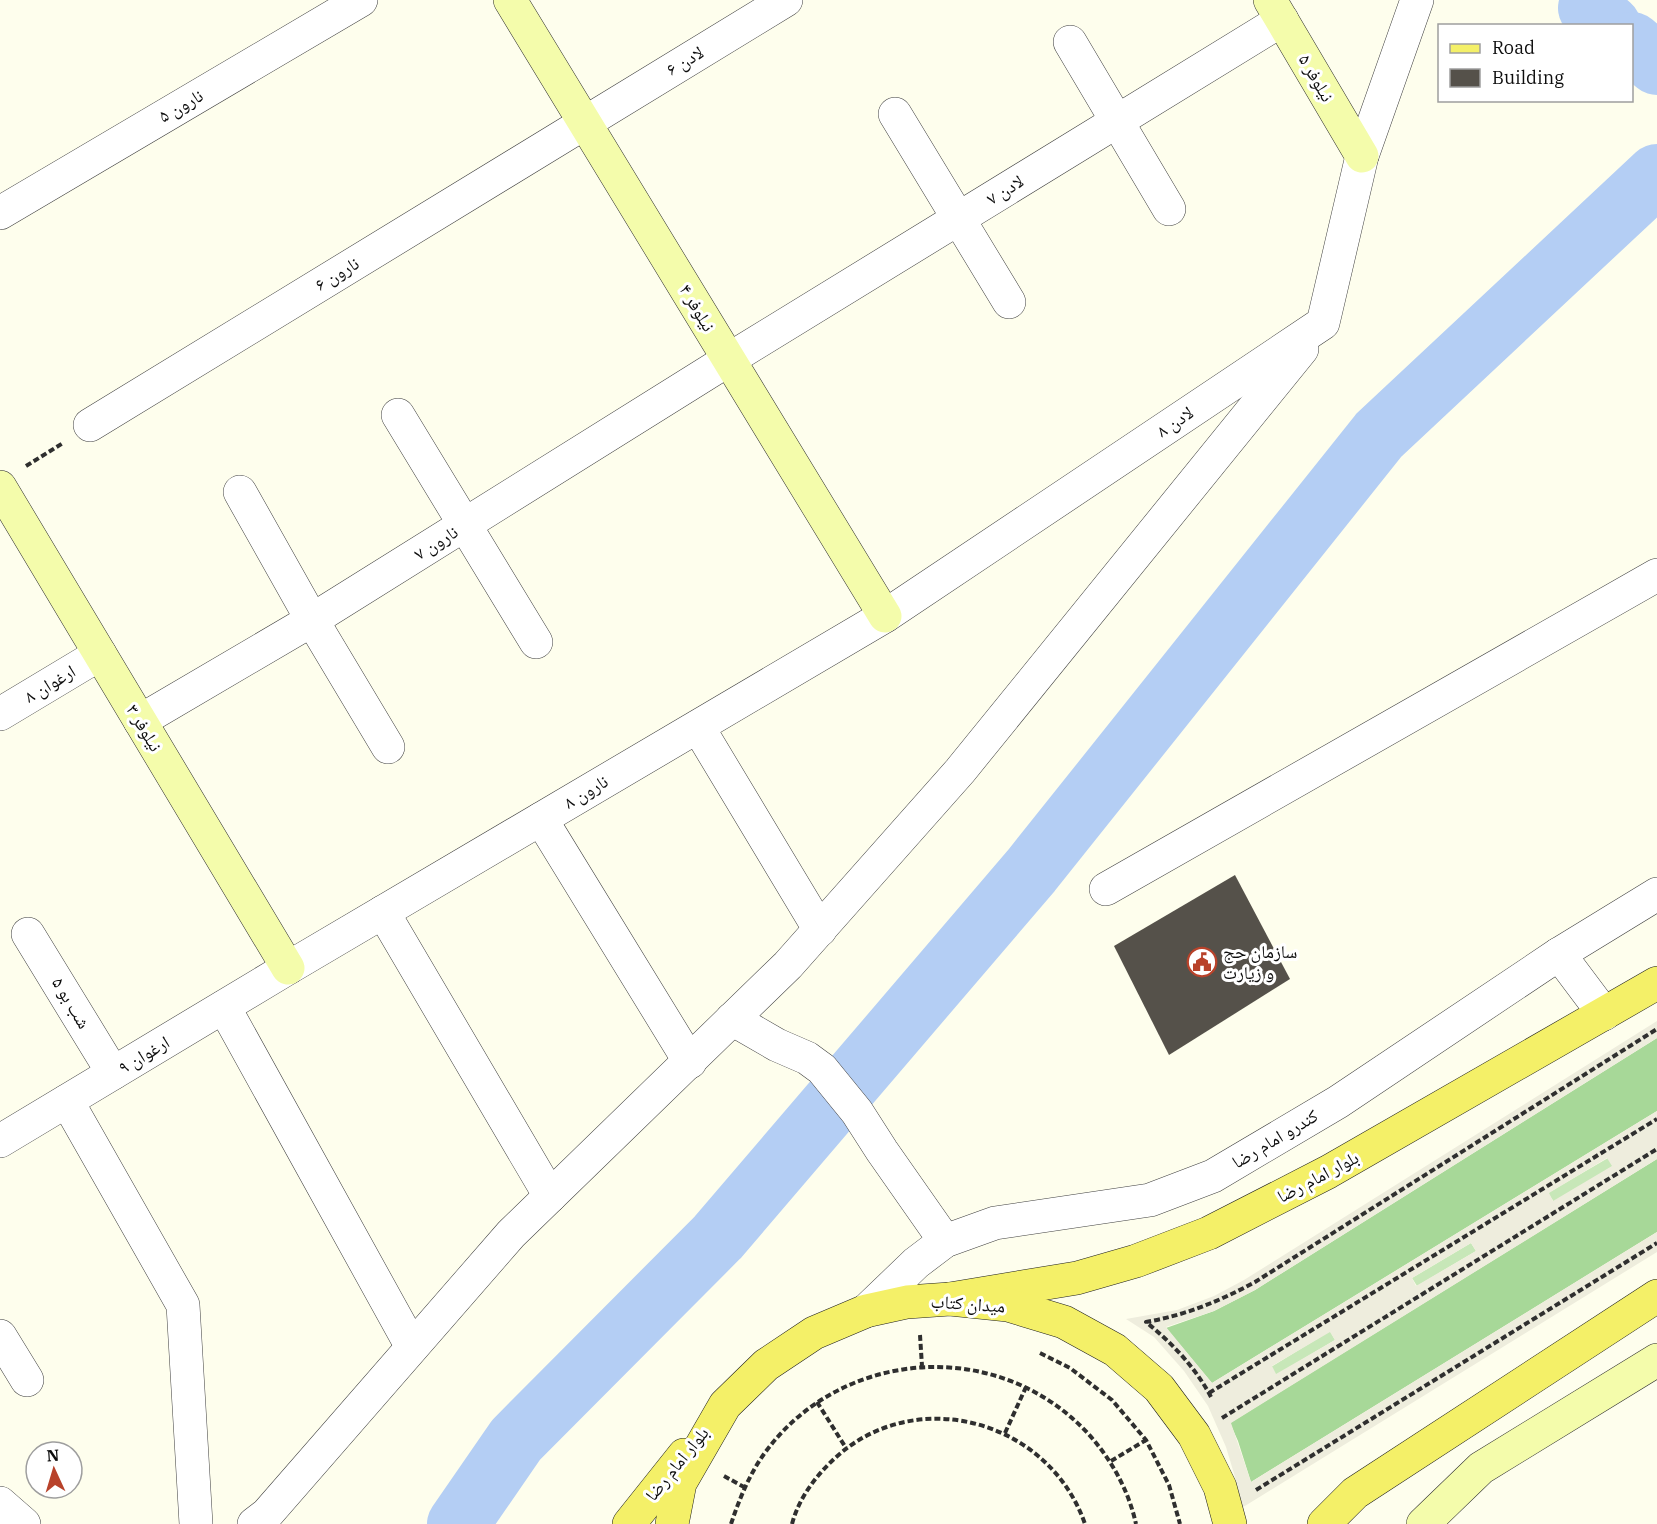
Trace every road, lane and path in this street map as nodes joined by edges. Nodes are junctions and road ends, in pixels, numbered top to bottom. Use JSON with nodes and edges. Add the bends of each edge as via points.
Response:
{"nodes":[{"id":1,"x":361,"y":0,"type":"edge"},
{"id":2,"x":510,"y":0,"type":"edge"},
{"id":3,"x":786,"y":0,"type":"edge"},
{"id":4,"x":1417,"y":0,"type":"edge"},
{"id":5,"x":1276,"y":10,"type":"edge"},
{"id":6,"x":1070,"y":42,"type":"dead end"},
{"id":7,"x":895,"y":114,"type":"dead end"},
{"id":8,"x":1118,"y":120,"type":"junction"},
{"id":9,"x":584,"y":123,"type":"junction"},
{"id":10,"x":1362,"y":156,"type":"junction"},
{"id":11,"x":1169,"y":209,"type":"dead end"},
{"id":12,"x":0,"y":213,"type":"edge"},
{"id":13,"x":959,"y":218,"type":"junction"},
{"id":14,"x":1009,"y":302,"type":"dead end"},
{"id":15,"x":1323,"y":323,"type":"junction"},
{"id":16,"x":729,"y":360,"type":"junction"},
{"id":17,"x":398,"y":415,"type":"dead end"},
{"id":18,"x":90,"y":425,"type":"joint"},
{"id":19,"x":10,"y":478,"type":"edge"},
{"id":20,"x":240,"y":492,"type":"dead end"},
{"id":21,"x":466,"y":525,"type":"junction"},
{"id":22,"x":1657,"y":575,"type":"edge"},
{"id":23,"x":885,"y":616,"type":"junction"},
{"id":24,"x":312,"y":620,"type":"junction"},
{"id":25,"x":536,"y":642,"type":"dead end"},
{"id":26,"x":100,"y":654,"type":"junction"},
{"id":27,"x":0,"y":714,"type":"edge"},
{"id":28,"x":140,"y":721,"type":"junction"},
{"id":29,"x":698,"y":726,"type":"junction"},
{"id":30,"x":388,"y":747,"type":"dead end"},
{"id":31,"x":541,"y":819,"type":"junction"},
{"id":32,"x":1106,"y":889,"type":"dead end"},
{"id":33,"x":1657,"y":894,"type":"edge"},
{"id":34,"x":383,"y":912,"type":"junction"},
{"id":35,"x":820,"y":930,"type":"junction"},
{"id":36,"x":28,"y":934,"type":"dead end"},
{"id":37,"x":1558,"y":954,"type":"junction"},
{"id":38,"x":288,"y":968,"type":"junction"},
{"id":39,"x":1657,"y":982,"type":"edge"},
{"id":40,"x":224,"y":1007,"type":"junction"},
{"id":41,"x":1604,"y":1014,"type":"junction"},
{"id":42,"x":732,"y":1019,"type":"junction"},
{"id":43,"x":1657,"y":1029,"type":"edge"},
{"id":44,"x":690,"y":1062,"type":"junction"},
{"id":45,"x":113,"y":1073,"type":"junction"},
{"id":46,"x":67,"y":1101,"type":"junction"},
{"id":47,"x":1657,"y":1119,"type":"edge"},
{"id":48,"x":0,"y":1141,"type":"edge"},
{"id":49,"x":1657,"y":1149,"type":"edge"},
{"id":50,"x":550,"y":1196,"type":"junction"},
{"id":51,"x":945,"y":1241,"type":"junction"},
{"id":52,"x":1657,"y":1243,"type":"edge"},
{"id":53,"x":1657,"y":1296,"type":"edge"},
{"id":54,"x":950,"y":1299,"type":"junction"},
{"id":55,"x":866,"y":1311,"type":"junction"},
{"id":56,"x":910,"y":1334,"type":"dead end"},
{"id":57,"x":0,"y":1336,"type":"edge"},
{"id":58,"x":1657,"y":1341,"type":"edge"},
{"id":59,"x":412,"y":1347,"type":"junction"},
{"id":60,"x":1033,"y":1349,"type":"dead end"},
{"id":61,"x":922,"y":1366,"type":"junction"},
{"id":62,"x":1647,"y":1366,"type":"edge"},
{"id":63,"x":27,"y":1380,"type":"dead end"},
{"id":64,"x":1026,"y":1387,"type":"junction"},
{"id":65,"x":1209,"y":1393,"type":"junction"},
{"id":66,"x":818,"y":1402,"type":"junction"},
{"id":67,"x":1215,"y":1405,"type":"dead end"},
{"id":68,"x":725,"y":1406,"type":"junction"},
{"id":69,"x":1219,"y":1412,"type":"dead end"},
{"id":70,"x":1005,"y":1433,"type":"junction"},
{"id":71,"x":1146,"y":1440,"type":"junction"},
{"id":72,"x":846,"y":1448,"type":"junction"},
{"id":73,"x":1111,"y":1461,"type":"junction"},
{"id":74,"x":717,"y":1472,"type":"dead end"},
{"id":75,"x":744,"y":1487,"type":"junction"},
{"id":76,"x":1256,"y":1491,"type":"dead end"},
{"id":77,"x":0,"y":1503,"type":"edge"},
{"id":78,"x":24,"y":1524,"type":"edge"},
{"id":79,"x":196,"y":1524,"type":"edge"},
{"id":80,"x":254,"y":1524,"type":"edge"},
{"id":81,"x":630,"y":1524,"type":"edge"},
{"id":82,"x":672,"y":1524,"type":"edge"},
{"id":83,"x":732,"y":1524,"type":"edge"},
{"id":84,"x":792,"y":1524,"type":"edge"},
{"id":85,"x":1084,"y":1524,"type":"edge"},
{"id":86,"x":1136,"y":1524,"type":"edge"},
{"id":87,"x":1180,"y":1524,"type":"edge"},
{"id":88,"x":1230,"y":1524,"type":"edge"},
{"id":89,"x":1324,"y":1524,"type":"edge"},
{"id":90,"x":1423,"y":1524,"type":"edge"}],
"edges":[{"from":1,"to":12,"type":"street","name":"نارون ۵"},
{"from":2,"to":9,"type":"street","name":"نیلوفر ۴"},
{"from":3,"to":9,"type":"street","name":"لادن ۶"},
{"from":4,"to":10,"type":"street"},
{"from":5,"to":8,"type":"street","name":"لادن ۷"},
{"from":5,"to":10,"type":"street","name":"نیلوفر ۵"},
{"from":6,"to":8,"type":"street"},
{"from":7,"to":13,"type":"street"},
{"from":8,"to":11,"type":"street"},
{"from":8,"to":13,"type":"street","name":"لادن ۷"},
{"from":9,"to":16,"type":"street","name":"نیلوفر ۴"},
{"from":9,"to":18,"type":"street","name":"نارون ۶"},
{"from":10,"to":15,"type":"street"},
{"from":13,"to":14,"type":"street"},
{"from":13,"to":16,"type":"street","name":"لادن ۷"},
{"from":15,"to":23,"type":"street","name":"لادن ۸"},
{"from":15,"to":35,"type":"street","via":[[960,771]]},
{"from":16,"to":21,"type":"street","name":"نارون ۷"},
{"from":16,"to":23,"type":"street","name":"نیلوفر ۴"},
{"from":17,"to":21,"type":"street"},
{"from":18,"to":19,"type":"path"},
{"from":19,"to":26,"type":"street","name":"نیلوفر ۳"},
{"from":20,"to":24,"type":"street"},
{"from":21,"to":24,"type":"street","name":"نارون ۷"},
{"from":21,"to":25,"type":"street"},
{"from":22,"to":32,"type":"street"},
{"from":23,"to":29,"type":"street","name":"نارون ۸"},
{"from":24,"to":28,"type":"street","name":"نارون ۷"},
{"from":24,"to":30,"type":"street"},
{"from":26,"to":27,"type":"street","name":"ارغوان ۸"},
{"from":26,"to":28,"type":"street","name":"نیلوفر ۳"},
{"from":28,"to":38,"type":"street","name":"نیلوفر ۳"},
{"from":29,"to":31,"type":"street","name":"نارون ۸"},
{"from":29,"to":35,"type":"street"},
{"from":31,"to":34,"type":"street","name":"نارون ۸"},
{"from":31,"to":44,"type":"street"},
{"from":33,"to":37,"type":"street","name":"کندرو امام رضا"},
{"from":34,"to":38,"type":"street","name":"نارون ۸"},
{"from":34,"to":50,"type":"street"},
{"from":35,"to":42,"type":"street"},
{"from":36,"to":45,"type":"street","name":"شب بو ۵"},
{"from":37,"to":41,"type":"street"},
{"from":37,"to":51,"type":"street","name":"کندرو امام رضا","via":[[1338,1102],[1213,1176],[1150,1200],[995,1223]]},
{"from":38,"to":40,"type":"street","name":"ارغوان ۹"},
{"from":39,"to":41,"type":"main road","name":"بلوار امام رضا"},
{"from":40,"to":45,"type":"street","name":"ارغوان ۹"},
{"from":40,"to":59,"type":"street"},
{"from":41,"to":54,"type":"main road","name":"بلوار امام رضا","via":[[1328,1172],[1209,1233],[1136,1262],[1077,1278]]},
{"from":42,"to":44,"type":"street"},
{"from":42,"to":51,"type":"street","via":[[822,1069],[857,1112]]},
{"from":43,"to":65,"type":"path","via":[[1224,1299],[1194,1311],[1146,1322],[1164,1337]]},
{"from":44,"to":50,"type":"street"},
{"from":45,"to":46,"type":"street","name":"ارغوان ۹"},
{"from":46,"to":48,"type":"street","name":"ارغوان ۹"},
{"from":46,"to":79,"type":"street","via":[[183,1305]]},
{"from":47,"to":65,"type":"path"},
{"from":49,"to":69,"type":"path","via":[[1222,1420]]},
{"from":50,"to":59,"type":"street"},
{"from":51,"to":55,"type":"street","name":"کندرو امام رضا"},
{"from":52,"to":76,"type":"path"},
{"from":53,"to":89,"type":"main road","via":[[1356,1493]]},
{"from":54,"to":55,"type":"main road","name":"میدان کتاب","via":[[907,1302]]},
{"from":54,"to":88,"type":"main road","name":"میدان کتاب","via":[[1008,1305],[1064,1322],[1115,1350],[1159,1388],[1194,1435],[1220,1487]]},
{"from":55,"to":68,"type":"main road","name":"میدان کتاب","via":[[814,1333],[766,1365]]},
{"from":56,"to":61,"type":"path","via":[[920,1332]]},
{"from":57,"to":63,"type":"street"},
{"from":58,"to":62,"type":"street"},
{"from":59,"to":80,"type":"street","via":[[267,1514]]},
{"from":60,"to":71,"type":"path","via":[[1070,1368],[1112,1400]]},
{"from":61,"to":64,"type":"path","via":[[993,1374]]},
{"from":61,"to":66,"type":"path","via":[[885,1372],[850,1384]]},
{"from":62,"to":90,"type":"street","via":[[1482,1468]]},
{"from":64,"to":70,"type":"path"},
{"from":64,"to":73,"type":"path","via":[[1080,1425]]},
{"from":65,"to":67,"type":"path"},
{"from":66,"to":72,"type":"path"},
{"from":66,"to":75,"type":"path","via":[[788,1426],[763,1454]]},
{"from":68,"to":81,"type":"main road","name":"بلوار امام رضا"},
{"from":68,"to":82,"type":"main road","name":"میدان کتاب","via":[[680,1483]]},
{"from":70,"to":72,"type":"path","via":[[965,1420],[923,1418],[882,1428]]},
{"from":70,"to":85,"type":"path","via":[[1039,1455],[1066,1485]]},
{"from":71,"to":73,"type":"path"},
{"from":71,"to":87,"type":"path","via":[[1169,1485]]},
{"from":72,"to":84,"type":"path","via":[[816,1476]]},
{"from":73,"to":86,"type":"path","via":[[1132,1505]]},
{"from":74,"to":75,"type":"path"},
{"from":75,"to":83,"type":"path"},
{"from":77,"to":78,"type":"street"}]}
